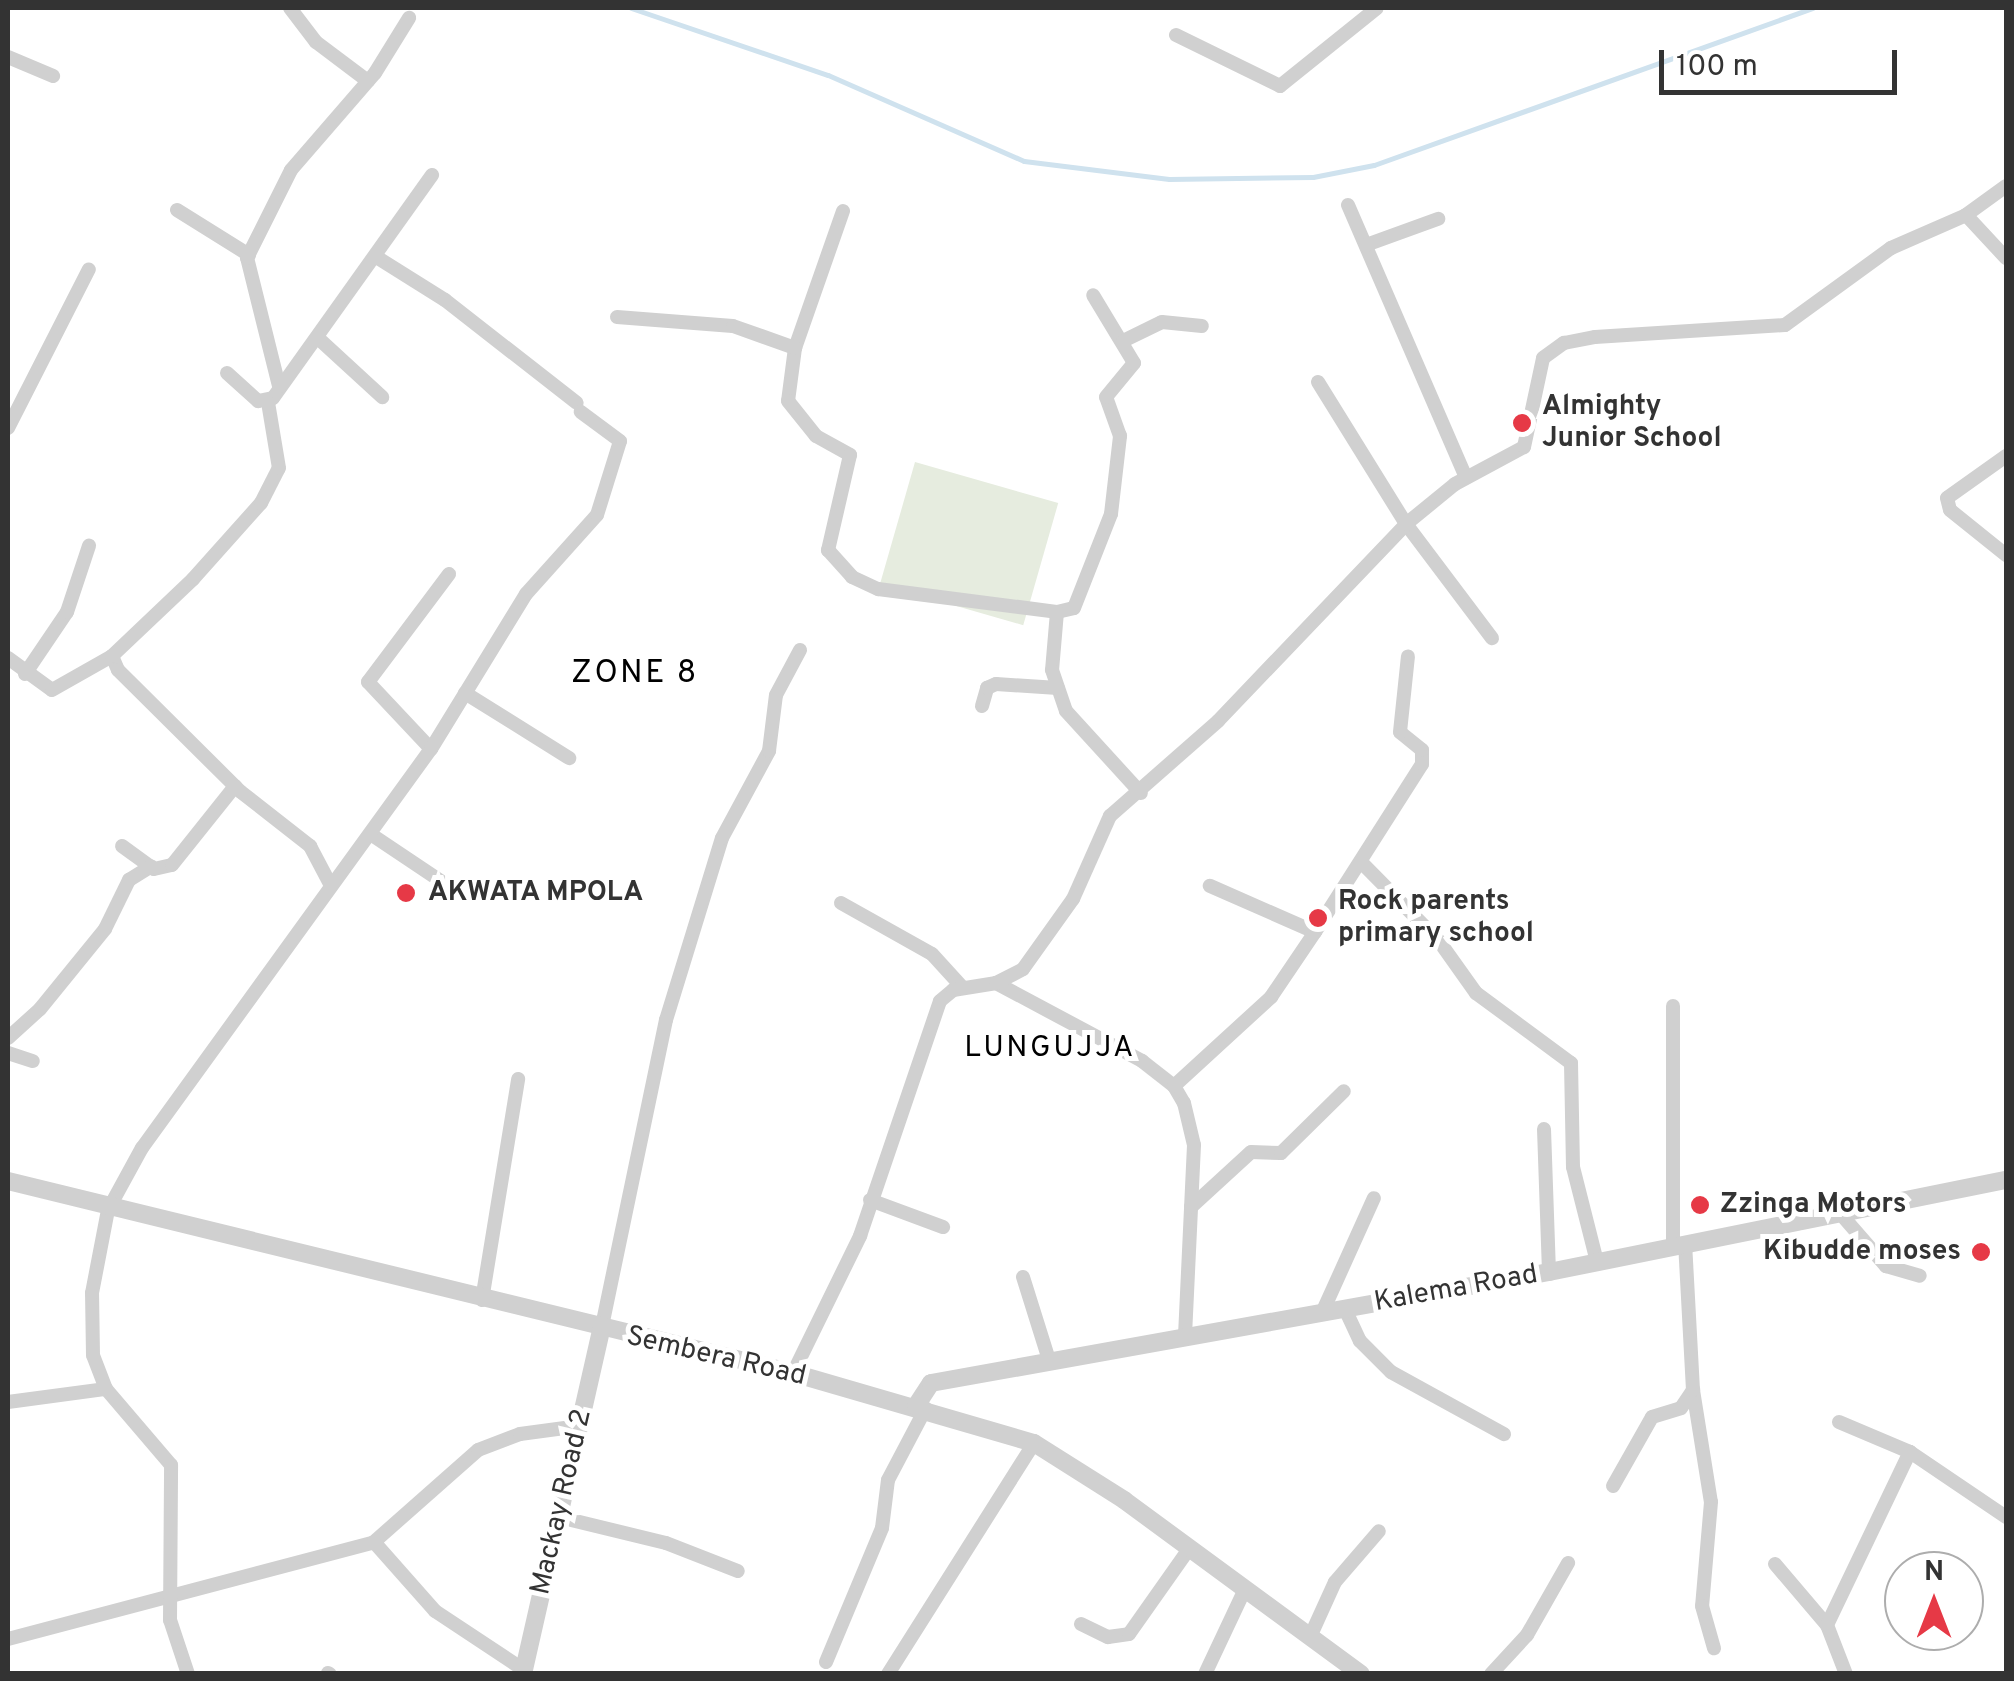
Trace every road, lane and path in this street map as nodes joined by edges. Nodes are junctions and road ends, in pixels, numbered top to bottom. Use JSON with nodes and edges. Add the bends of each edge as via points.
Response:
{"nodes":[{"id":1,"x":290,"y":8,"type":"edge"},
{"id":2,"x":1377,"y":8,"type":"edge"},
{"id":3,"x":408,"y":18,"type":"dead end"},
{"id":4,"x":1176,"y":36,"type":"dead end"},
{"id":5,"x":8,"y":56,"type":"edge"},
{"id":6,"x":53,"y":76,"type":"dead end"},
{"id":7,"x":368,"y":81,"type":"junction"},
{"id":8,"x":432,"y":175,"type":"dead end"},
{"id":9,"x":2006,"y":186,"type":"edge"},
{"id":10,"x":1348,"y":206,"type":"dead end"},
{"id":11,"x":178,"y":210,"type":"dead end"},
{"id":12,"x":842,"y":211,"type":"dead end"},
{"id":13,"x":1966,"y":215,"type":"junction"},
{"id":14,"x":1438,"y":219,"type":"dead end"},
{"id":15,"x":1366,"y":245,"type":"junction"},
{"id":16,"x":249,"y":255,"type":"junction"},
{"id":17,"x":378,"y":258,"type":"junction"},
{"id":18,"x":2006,"y":258,"type":"edge"},
{"id":19,"x":89,"y":269,"type":"dead end"},
{"id":20,"x":1093,"y":295,"type":"dead end"},
{"id":21,"x":617,"y":317,"type":"dead end"},
{"id":22,"x":1202,"y":326,"type":"dead end"},
{"id":23,"x":319,"y":339,"type":"junction"},
{"id":24,"x":1123,"y":341,"type":"junction"},
{"id":25,"x":795,"y":348,"type":"junction"},
{"id":26,"x":227,"y":373,"type":"dead end"},
{"id":27,"x":1318,"y":382,"type":"dead end"},
{"id":28,"x":279,"y":386,"type":"junction"},
{"id":29,"x":382,"y":397,"type":"dead end"},
{"id":30,"x":268,"y":402,"type":"junction"},
{"id":31,"x":8,"y":428,"type":"edge"},
{"id":32,"x":2006,"y":456,"type":"edge"},
{"id":33,"x":1466,"y":478,"type":"junction"},
{"id":34,"x":1406,"y":524,"type":"junction"},
{"id":35,"x":89,"y":546,"type":"dead end"},
{"id":36,"x":2006,"y":555,"type":"edge"},
{"id":37,"x":449,"y":574,"type":"dead end"},
{"id":38,"x":1057,"y":612,"type":"junction"},
{"id":39,"x":1492,"y":638,"type":"dead end"},
{"id":40,"x":800,"y":650,"type":"dead end"},
{"id":41,"x":112,"y":656,"type":"junction"},
{"id":42,"x":1408,"y":656,"type":"dead end"},
{"id":43,"x":8,"y":658,"type":"edge"},
{"id":44,"x":25,"y":674,"type":"junction"},
{"id":45,"x":1058,"y":688,"type":"junction"},
{"id":46,"x":464,"y":694,"type":"junction"},
{"id":47,"x":982,"y":706,"type":"dead end"},
{"id":48,"x":431,"y":749,"type":"junction"},
{"id":49,"x":568,"y":758,"type":"dead end"},
{"id":50,"x":235,"y":786,"type":"junction"},
{"id":51,"x":1141,"y":794,"type":"junction"},
{"id":52,"x":372,"y":835,"type":"junction"},
{"id":53,"x":122,"y":846,"type":"dead end"},
{"id":54,"x":1363,"y":864,"type":"junction"},
{"id":55,"x":152,"y":866,"type":"junction"},
{"id":56,"x":330,"y":884,"type":"junction"},
{"id":57,"x":1210,"y":886,"type":"dead end"},
{"id":58,"x":458,"y":892,"type":"dead end"},
{"id":59,"x":841,"y":902,"type":"dead end"},
{"id":60,"x":1315,"y":932,"type":"junction"},
{"id":61,"x":996,"y":983,"type":"junction"},
{"id":62,"x":962,"y":987,"type":"junction"},
{"id":63,"x":1673,"y":1006,"type":"dead end"},
{"id":64,"x":8,"y":1038,"type":"edge"},
{"id":65,"x":8,"y":1052,"type":"edge"},
{"id":66,"x":33,"y":1061,"type":"dead end"},
{"id":67,"x":518,"y":1079,"type":"dead end"},
{"id":68,"x":1174,"y":1086,"type":"junction"},
{"id":69,"x":1344,"y":1091,"type":"dead end"},
{"id":70,"x":1544,"y":1129,"type":"dead end"},
{"id":71,"x":2006,"y":1180,"type":"edge"},
{"id":72,"x":8,"y":1181,"type":"edge"},
{"id":73,"x":1374,"y":1198,"type":"dead end"},
{"id":74,"x":870,"y":1200,"type":"junction"},
{"id":75,"x":1191,"y":1207,"type":"junction"},
{"id":76,"x":108,"y":1210,"type":"junction"},
{"id":77,"x":1838,"y":1212,"type":"junction"},
{"id":78,"x":943,"y":1227,"type":"dead end"},
{"id":79,"x":1679,"y":1245,"type":"junction"},
{"id":80,"x":1596,"y":1262,"type":"junction"},
{"id":81,"x":1549,"y":1272,"type":"junction"},
{"id":82,"x":1920,"y":1276,"type":"dead end"},
{"id":83,"x":1023,"y":1277,"type":"dead end"},
{"id":84,"x":482,"y":1300,"type":"junction"},
{"id":85,"x":1345,"y":1309,"type":"junction"},
{"id":86,"x":1322,"y":1313,"type":"junction"},
{"id":87,"x":601,"y":1331,"type":"junction"},
{"id":88,"x":1185,"y":1338,"type":"junction"},
{"id":89,"x":1050,"y":1362,"type":"junction"},
{"id":90,"x":792,"y":1372,"type":"junction"},
{"id":91,"x":106,"y":1389,"type":"junction"},
{"id":92,"x":1694,"y":1390,"type":"junction"},
{"id":93,"x":8,"y":1402,"type":"edge"},
{"id":94,"x":921,"y":1407,"type":"junction"},
{"id":95,"x":1839,"y":1422,"type":"dead end"},
{"id":96,"x":579,"y":1426,"type":"junction"},
{"id":97,"x":1504,"y":1434,"type":"dead end"},
{"id":98,"x":1034,"y":1444,"type":"junction"},
{"id":99,"x":1910,"y":1452,"type":"junction"},
{"id":100,"x":1613,"y":1486,"type":"dead end"},
{"id":101,"x":558,"y":1517,"type":"junction"},
{"id":102,"x":2006,"y":1517,"type":"edge"},
{"id":103,"x":1379,"y":1531,"type":"dead end"},
{"id":104,"x":374,"y":1542,"type":"junction"},
{"id":105,"x":1189,"y":1549,"type":"junction"},
{"id":106,"x":1568,"y":1563,"type":"dead end"},
{"id":107,"x":1774,"y":1564,"type":"dead end"},
{"id":108,"x":738,"y":1571,"type":"dead end"},
{"id":109,"x":1245,"y":1589,"type":"junction"},
{"id":110,"x":170,"y":1599,"type":"junction"},
{"id":111,"x":1081,"y":1624,"type":"dead end"},
{"id":112,"x":1828,"y":1625,"type":"junction"},
{"id":113,"x":1310,"y":1637,"type":"junction"},
{"id":114,"x":8,"y":1640,"type":"edge"},
{"id":115,"x":1714,"y":1648,"type":"dead end"},
{"id":116,"x":826,"y":1662,"type":"dead end"},
{"id":117,"x":523,"y":1672,"type":"edge"},
{"id":118,"x":188,"y":1674,"type":"edge"},
{"id":119,"x":888,"y":1674,"type":"edge"},
{"id":120,"x":1205,"y":1674,"type":"edge"},
{"id":121,"x":1362,"y":1674,"type":"edge"},
{"id":122,"x":1491,"y":1674,"type":"edge"},
{"id":123,"x":1846,"y":1674,"type":"edge"}],
"edges":[{"from":1,"to":7,"type":"street","via":[[316,42]]},
{"from":2,"to":4,"type":"street","via":[[1280,86]]},
{"from":3,"to":7,"type":"street"},
{"from":5,"to":6,"type":"street"},
{"from":7,"to":16,"type":"street","via":[[291,170]]},
{"from":8,"to":17,"type":"street"},
{"from":9,"to":13,"type":"street"},
{"from":10,"to":15,"type":"street"},
{"from":11,"to":16,"type":"street"},
{"from":12,"to":25,"type":"street"},
{"from":13,"to":18,"type":"street"},
{"from":13,"to":33,"type":"street","via":[[1891,248],[1785,325],[1564,343],[1543,358],[1528,441]]},
{"from":14,"to":15,"type":"street"},
{"from":15,"to":33,"type":"street"},
{"from":16,"to":28,"type":"street","via":[[248,276]]},
{"from":17,"to":23,"type":"street"},
{"from":17,"to":46,"type":"street","via":[[445,300],[620,441],[597,515],[526,594]]},
{"from":19,"to":31,"type":"street"},
{"from":20,"to":24,"type":"street"},
{"from":21,"to":25,"type":"street","via":[[733,326]]},
{"from":22,"to":24,"type":"street","via":[[1162,322]]},
{"from":23,"to":28,"type":"street"},
{"from":23,"to":29,"type":"street"},
{"from":24,"to":38,"type":"street","via":[[1134,363],[1106,397],[1120,444],[1109,524],[1076,604]]},
{"from":25,"to":38,"type":"street","via":[[792,410],[816,436],[850,454],[828,550],[838,564],[878,589]]},
{"from":26,"to":30,"type":"street","via":[[239,388]]},
{"from":27,"to":34,"type":"street"},
{"from":28,"to":30,"type":"street"},
{"from":30,"to":41,"type":"street","via":[[281,456],[261,504]]},
{"from":32,"to":36,"type":"street","via":[[1946,498],[1950,510]]},
{"from":33,"to":34,"type":"street"},
{"from":34,"to":39,"type":"street"},
{"from":34,"to":51,"type":"street"},
{"from":35,"to":44,"type":"street","via":[[67,612]]},
{"from":37,"to":48,"type":"street","via":[[368,682]]},
{"from":38,"to":45,"type":"street","via":[[1052,670]]},
{"from":40,"to":87,"type":"street","via":[[776,695],[769,751],[722,838],[666,1020]]},
{"from":41,"to":44,"type":"street","via":[[52,690]]},
{"from":41,"to":50,"type":"street","via":[[118,670]]},
{"from":42,"to":54,"type":"street","via":[[1400,732],[1420,748],[1423,760]]},
{"from":43,"to":44,"type":"street"},
{"from":45,"to":47,"type":"street","via":[[996,684]]},
{"from":45,"to":51,"type":"street","via":[[1066,712]]},
{"from":46,"to":48,"type":"street"},
{"from":46,"to":49,"type":"street"},
{"from":48,"to":52,"type":"street"},
{"from":50,"to":55,"type":"street","via":[[187,852],[167,868]]},
{"from":50,"to":56,"type":"street","via":[[310,846]]},
{"from":51,"to":61,"type":"street","via":[[1102,826],[1073,899],[1023,969]]},
{"from":52,"to":56,"type":"street"},
{"from":52,"to":58,"type":"street"},
{"from":53,"to":55,"type":"street"},
{"from":54,"to":60,"type":"street"},
{"from":54,"to":80,"type":"street","via":[[1439,941],[1476,993],[1571,1063],[1573,1168]]},
{"from":55,"to":64,"type":"street","via":[[128,880],[105,929]]},
{"from":56,"to":76,"type":"street","via":[[118,1183]]},
{"from":57,"to":60,"type":"street"},
{"from":59,"to":62,"type":"street","via":[[932,954]]},
{"from":60,"to":68,"type":"street","via":[[1270,997]]},
{"from":61,"to":62,"type":"street"},
{"from":61,"to":68,"type":"street"},
{"from":62,"to":74,"type":"street","via":[[940,1001]]},
{"from":63,"to":79,"type":"street"},
{"from":65,"to":66,"type":"street"},
{"from":67,"to":84,"type":"street"},
{"from":68,"to":75,"type":"street","via":[[1193,1132]]},
{"from":69,"to":75,"type":"street","via":[[1282,1153],[1251,1152]]},
{"from":70,"to":81,"type":"street"},
{"from":71,"to":77,"type":"street","name":"Kalema Road"},
{"from":72,"to":76,"type":"street","name":"Sembera Road"},
{"from":73,"to":86,"type":"street"},
{"from":74,"to":78,"type":"street"},
{"from":74,"to":90,"type":"street","via":[[860,1236]]},
{"from":75,"to":88,"type":"street"},
{"from":76,"to":84,"type":"street","name":"Sembera Road"},
{"from":76,"to":91,"type":"street","via":[[92,1308],[93,1355]]},
{"from":77,"to":79,"type":"street","name":"Kalema Road"},
{"from":77,"to":82,"type":"street","via":[[1886,1266]]},
{"from":79,"to":80,"type":"street","name":"Kalema Road"},
{"from":79,"to":92,"type":"street"},
{"from":80,"to":81,"type":"street","name":"Kalema Road"},
{"from":81,"to":85,"type":"street","name":"Kalema Road"},
{"from":83,"to":89,"type":"street"},
{"from":84,"to":87,"type":"street","name":"Sembera Road"},
{"from":85,"to":86,"type":"street","name":"Kalema Road"},
{"from":85,"to":97,"type":"street","via":[[1360,1341],[1391,1372]]},
{"from":86,"to":88,"type":"street","name":"Kalema Road"},
{"from":87,"to":90,"type":"street","name":"Sembera Road"},
{"from":87,"to":96,"type":"street","name":"Mackay Road 2"},
{"from":88,"to":89,"type":"street","name":"Kalema Road"},
{"from":89,"to":94,"type":"street","name":"Kalema Road","via":[[931,1383]]},
{"from":90,"to":94,"type":"street","name":"Sembera Road"},
{"from":91,"to":93,"type":"street"},
{"from":91,"to":110,"type":"street","via":[[170,1465]]},
{"from":92,"to":100,"type":"street","via":[[1682,1408],[1652,1418]]},
{"from":92,"to":115,"type":"street","via":[[1711,1502],[1702,1606]]},
{"from":94,"to":98,"type":"street","name":"Sembera Road"},
{"from":94,"to":116,"type":"street","via":[[888,1480],[882,1528]]},
{"from":95,"to":99,"type":"street"},
{"from":96,"to":101,"type":"street","name":"Mackay Road 2"},
{"from":96,"to":104,"type":"street","via":[[520,1434],[478,1450]]},
{"from":98,"to":105,"type":"street","name":"Sembera Road"},
{"from":98,"to":119,"type":"street"},
{"from":99,"to":102,"type":"street"},
{"from":99,"to":112,"type":"street"},
{"from":101,"to":108,"type":"street","via":[[666,1542]]},
{"from":101,"to":117,"type":"street","name":"Mackay Road 2"},
{"from":103,"to":113,"type":"street","via":[[1334,1582]]},
{"from":104,"to":110,"type":"street"},
{"from":104,"to":117,"type":"street","via":[[435,1611]]},
{"from":105,"to":109,"type":"street","name":"Sembera Road"},
{"from":105,"to":111,"type":"street","via":[[1128,1634],[1108,1637]]},
{"from":106,"to":122,"type":"street","via":[[1527,1635]]},
{"from":107,"to":112,"type":"street"},
{"from":109,"to":113,"type":"street","name":"Sembera Road"},
{"from":109,"to":120,"type":"street"},
{"from":110,"to":114,"type":"street","via":[[69,1618]]},
{"from":110,"to":118,"type":"street","via":[[173,1639]]},
{"from":112,"to":123,"type":"street"},
{"from":113,"to":121,"type":"street","name":"Sembera Road"}]}
